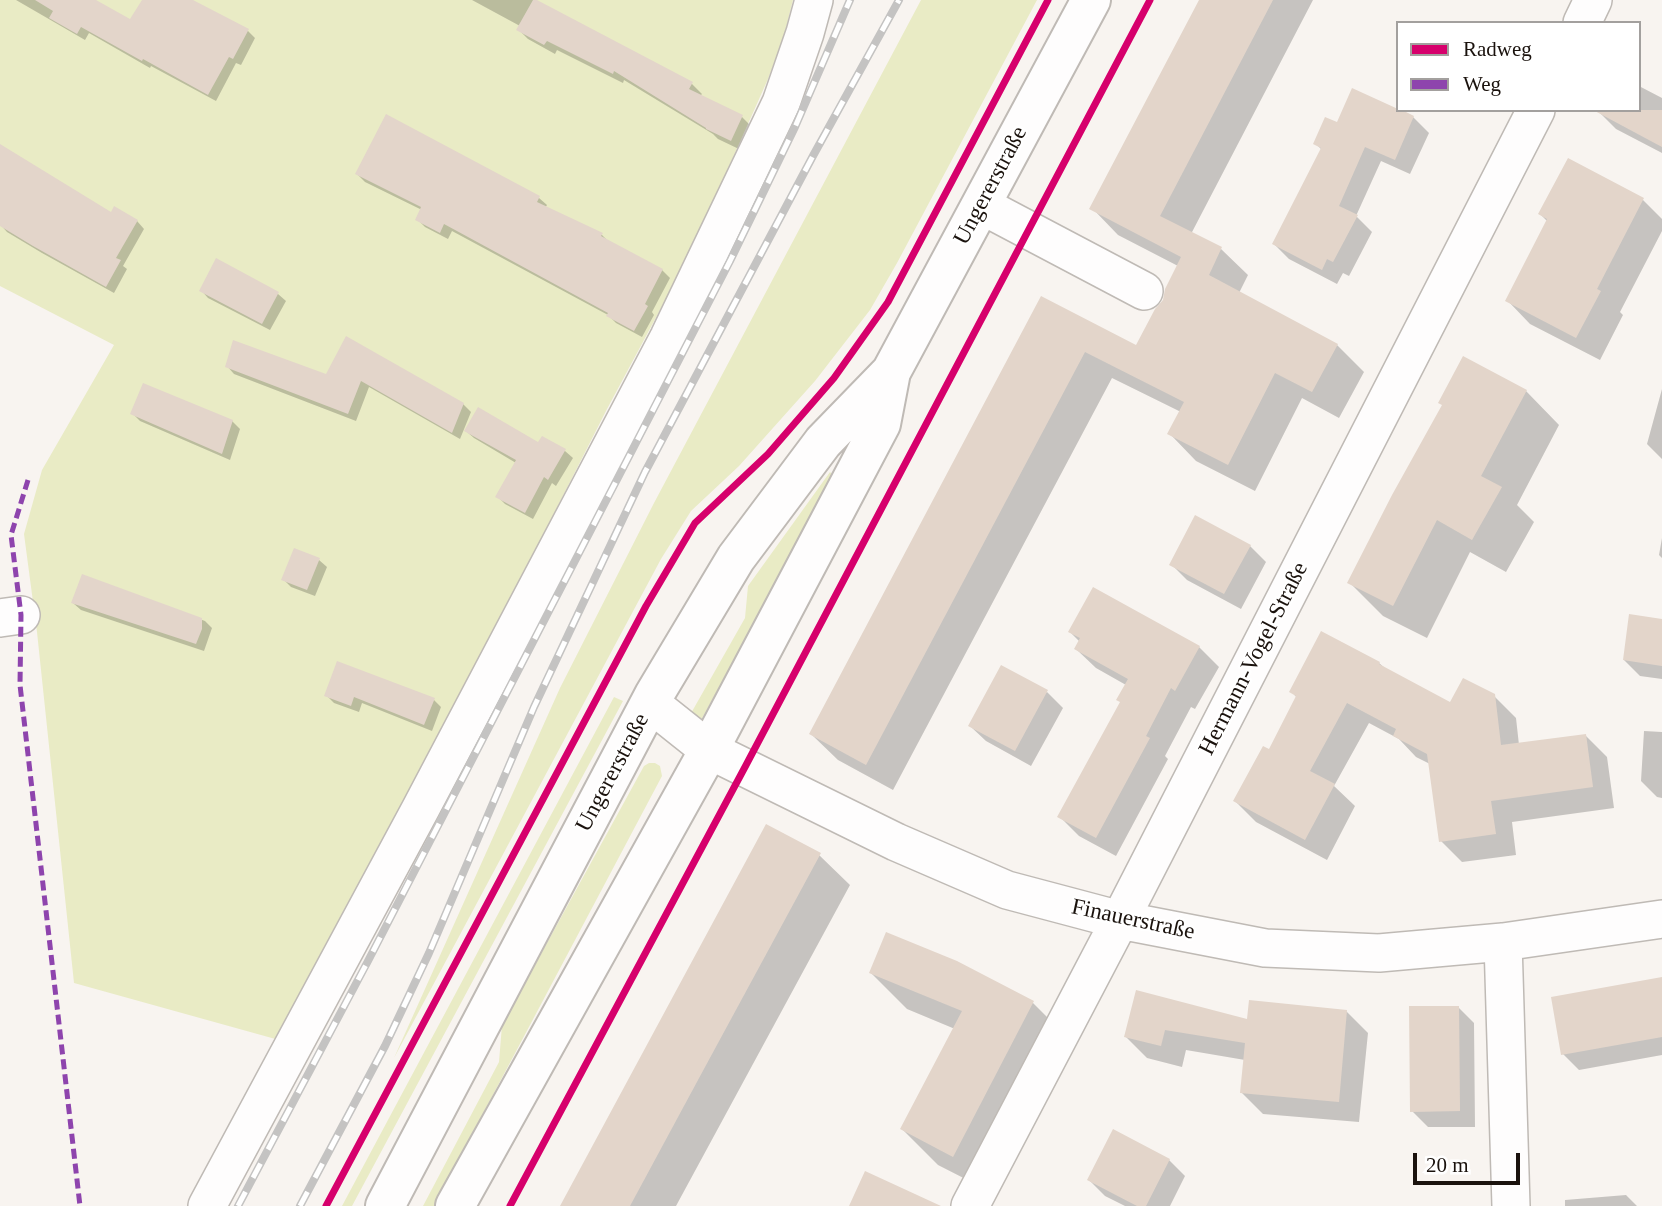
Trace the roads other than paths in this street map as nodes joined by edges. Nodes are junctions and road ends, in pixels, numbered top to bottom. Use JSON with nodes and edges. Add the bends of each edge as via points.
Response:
{"nodes":[{"id":1,"x":814,"y":0,"type":"edge"},
{"id":2,"x":1091,"y":0,"type":"edge"},
{"id":3,"x":1593,"y":0,"type":"edge"},
{"id":4,"x":1582,"y":21,"type":"edge"},
{"id":5,"x":1535,"y":112,"type":"edge"},
{"id":6,"x":981,"y":205,"type":"junction"},
{"id":7,"x":1144,"y":291,"type":"dead end"},
{"id":8,"x":891,"y":372,"type":"junction"},
{"id":9,"x":650,"y":704,"type":"junction"},
{"id":10,"x":709,"y":750,"type":"junction"},
{"id":11,"x":1662,"y":919,"type":"edge"},
{"id":12,"x":1120,"y":920,"type":"junction"},
{"id":13,"x":1503,"y":942,"type":"junction"},
{"id":14,"x":207,"y":1206,"type":"edge"},
{"id":15,"x":385,"y":1206,"type":"edge"},
{"id":16,"x":455,"y":1206,"type":"edge"},
{"id":17,"x":970,"y":1206,"type":"edge"},
{"id":18,"x":1511,"y":1206,"type":"edge"}],
"edges":[{"from":1,"to":14,"type":"street","via":[[781,103],[669,337]]},
{"from":2,"to":6,"type":"main road","name":"Ungererstraße"},
{"from":3,"to":4,"type":"street"},
{"from":5,"to":12,"type":"street","name":"Hermann-Vogel-Straße"},
{"from":6,"to":7,"type":"street"},
{"from":6,"to":8,"type":"main road","name":"Ungererstraße"},
{"from":8,"to":9,"type":"main road","name":"Ungererstraße","via":[[822,442],[736,558]]},
{"from":8,"to":10,"type":"main road","name":"Ungererstraße","via":[[881,424]]},
{"from":9,"to":10,"type":"street","name":"Finauerstraße"},
{"from":9,"to":15,"type":"main road","name":"Ungererstraße"},
{"from":10,"to":12,"type":"street","name":"Finauerstraße","via":[[896,842],[1007,890]]},
{"from":10,"to":16,"type":"main road","name":"Ungererstraße"},
{"from":11,"to":13,"type":"street","name":"Finauerstraße"},
{"from":12,"to":13,"type":"street","name":"Finauerstraße","via":[[1265,948],[1379,954]]},
{"from":12,"to":17,"type":"street","name":"Hermann-Vogel-Straße"},
{"from":13,"to":18,"type":"street"}]}
